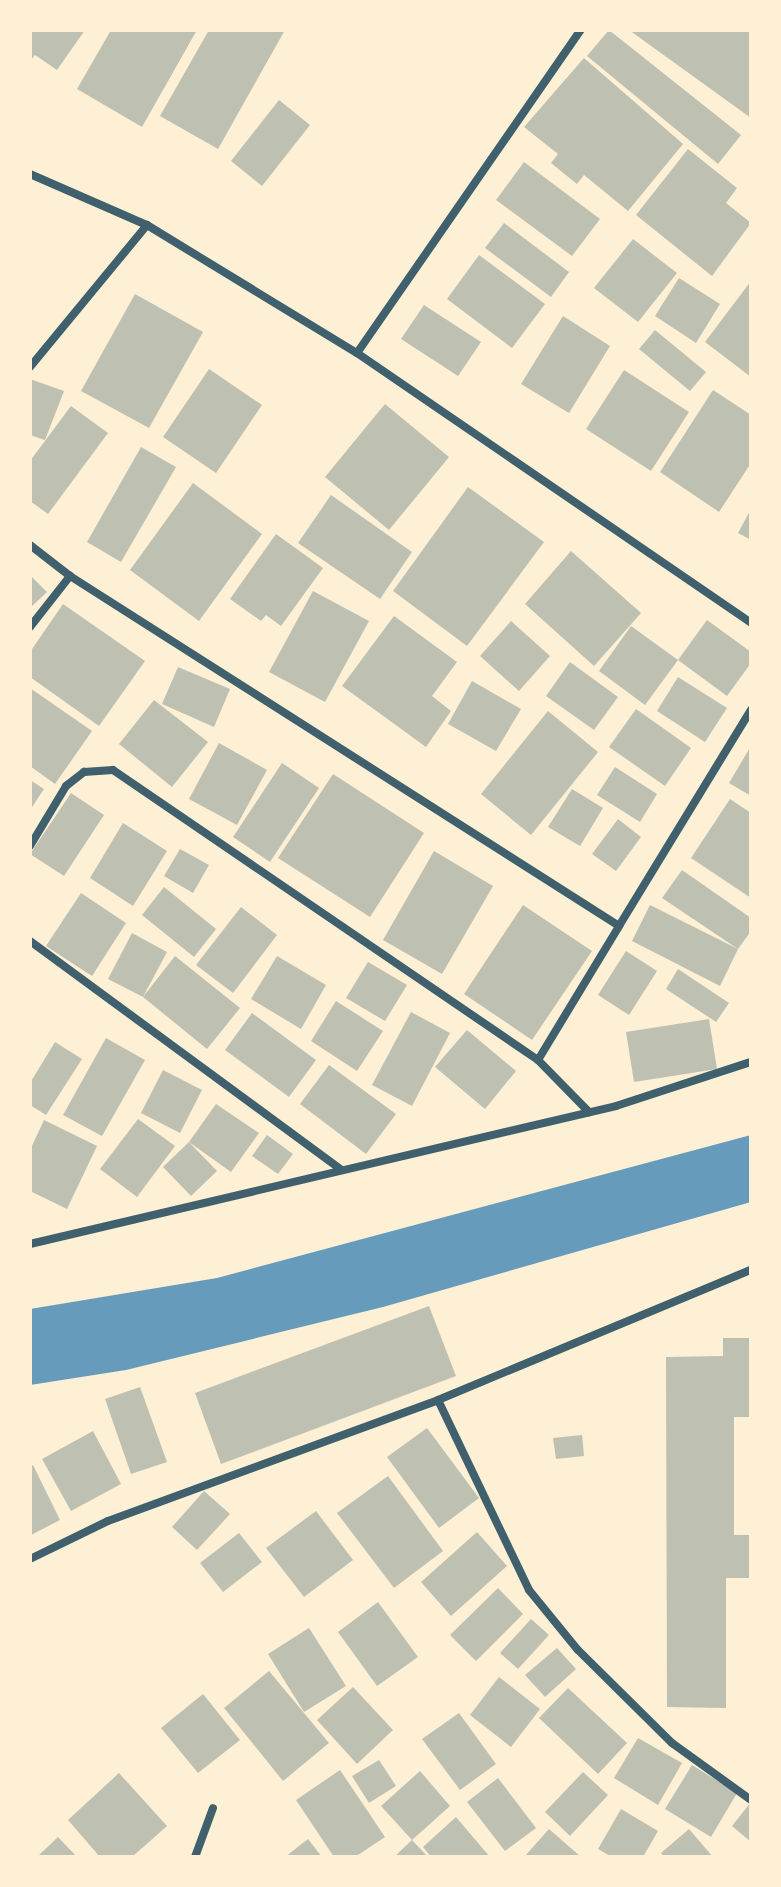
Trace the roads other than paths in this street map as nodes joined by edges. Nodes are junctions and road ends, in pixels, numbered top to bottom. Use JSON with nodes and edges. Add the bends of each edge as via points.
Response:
{"nodes":[{"id":1,"x":581,"y":30,"type":"edge"},
{"id":2,"x":30,"y":174,"type":"edge"},
{"id":3,"x":147,"y":225,"type":"junction"},
{"id":4,"x":357,"y":353,"type":"junction"},
{"id":5,"x":30,"y":367,"type":"edge"},
{"id":6,"x":30,"y":545,"type":"edge"},
{"id":7,"x":70,"y":576,"type":"junction"},
{"id":8,"x":751,"y":623,"type":"edge"},
{"id":9,"x":30,"y":627,"type":"edge"},
{"id":10,"x":751,"y":710,"type":"edge"},
{"id":11,"x":30,"y":846,"type":"edge"},
{"id":12,"x":619,"y":926,"type":"junction"},
{"id":13,"x":30,"y":941,"type":"edge"},
{"id":14,"x":538,"y":1060,"type":"junction"},
{"id":15,"x":751,"y":1062,"type":"edge"},
{"id":16,"x":589,"y":1112,"type":"junction"},
{"id":17,"x":340,"y":1169,"type":"junction"},
{"id":18,"x":30,"y":1244,"type":"edge"},
{"id":19,"x":751,"y":1270,"type":"edge"},
{"id":20,"x":438,"y":1400,"type":"junction"},
{"id":21,"x":30,"y":1559,"type":"edge"},
{"id":22,"x":751,"y":1800,"type":"edge"},
{"id":23,"x":213,"y":1808,"type":"dead end"},
{"id":24,"x":195,"y":1857,"type":"edge"}],
"edges":[{"from":1,"to":4,"type":"street"},
{"from":2,"to":3,"type":"street"},
{"from":3,"to":4,"type":"street"},
{"from":3,"to":5,"type":"street"},
{"from":4,"to":8,"type":"street"},
{"from":6,"to":7,"type":"street"},
{"from":7,"to":9,"type":"street"},
{"from":7,"to":12,"type":"street"},
{"from":10,"to":12,"type":"street"},
{"from":11,"to":14,"type":"street","via":[[66,786],[84,772],[113,770]]},
{"from":12,"to":14,"type":"street"},
{"from":13,"to":17,"type":"street"},
{"from":14,"to":16,"type":"street"},
{"from":15,"to":16,"type":"street"},
{"from":16,"to":17,"type":"street"},
{"from":17,"to":18,"type":"street"},
{"from":19,"to":20,"type":"street"},
{"from":20,"to":21,"type":"street","via":[[108,1521]]},
{"from":20,"to":22,"type":"street","via":[[529,1590],[578,1650],[672,1743]]},
{"from":23,"to":24,"type":"street"}]}
